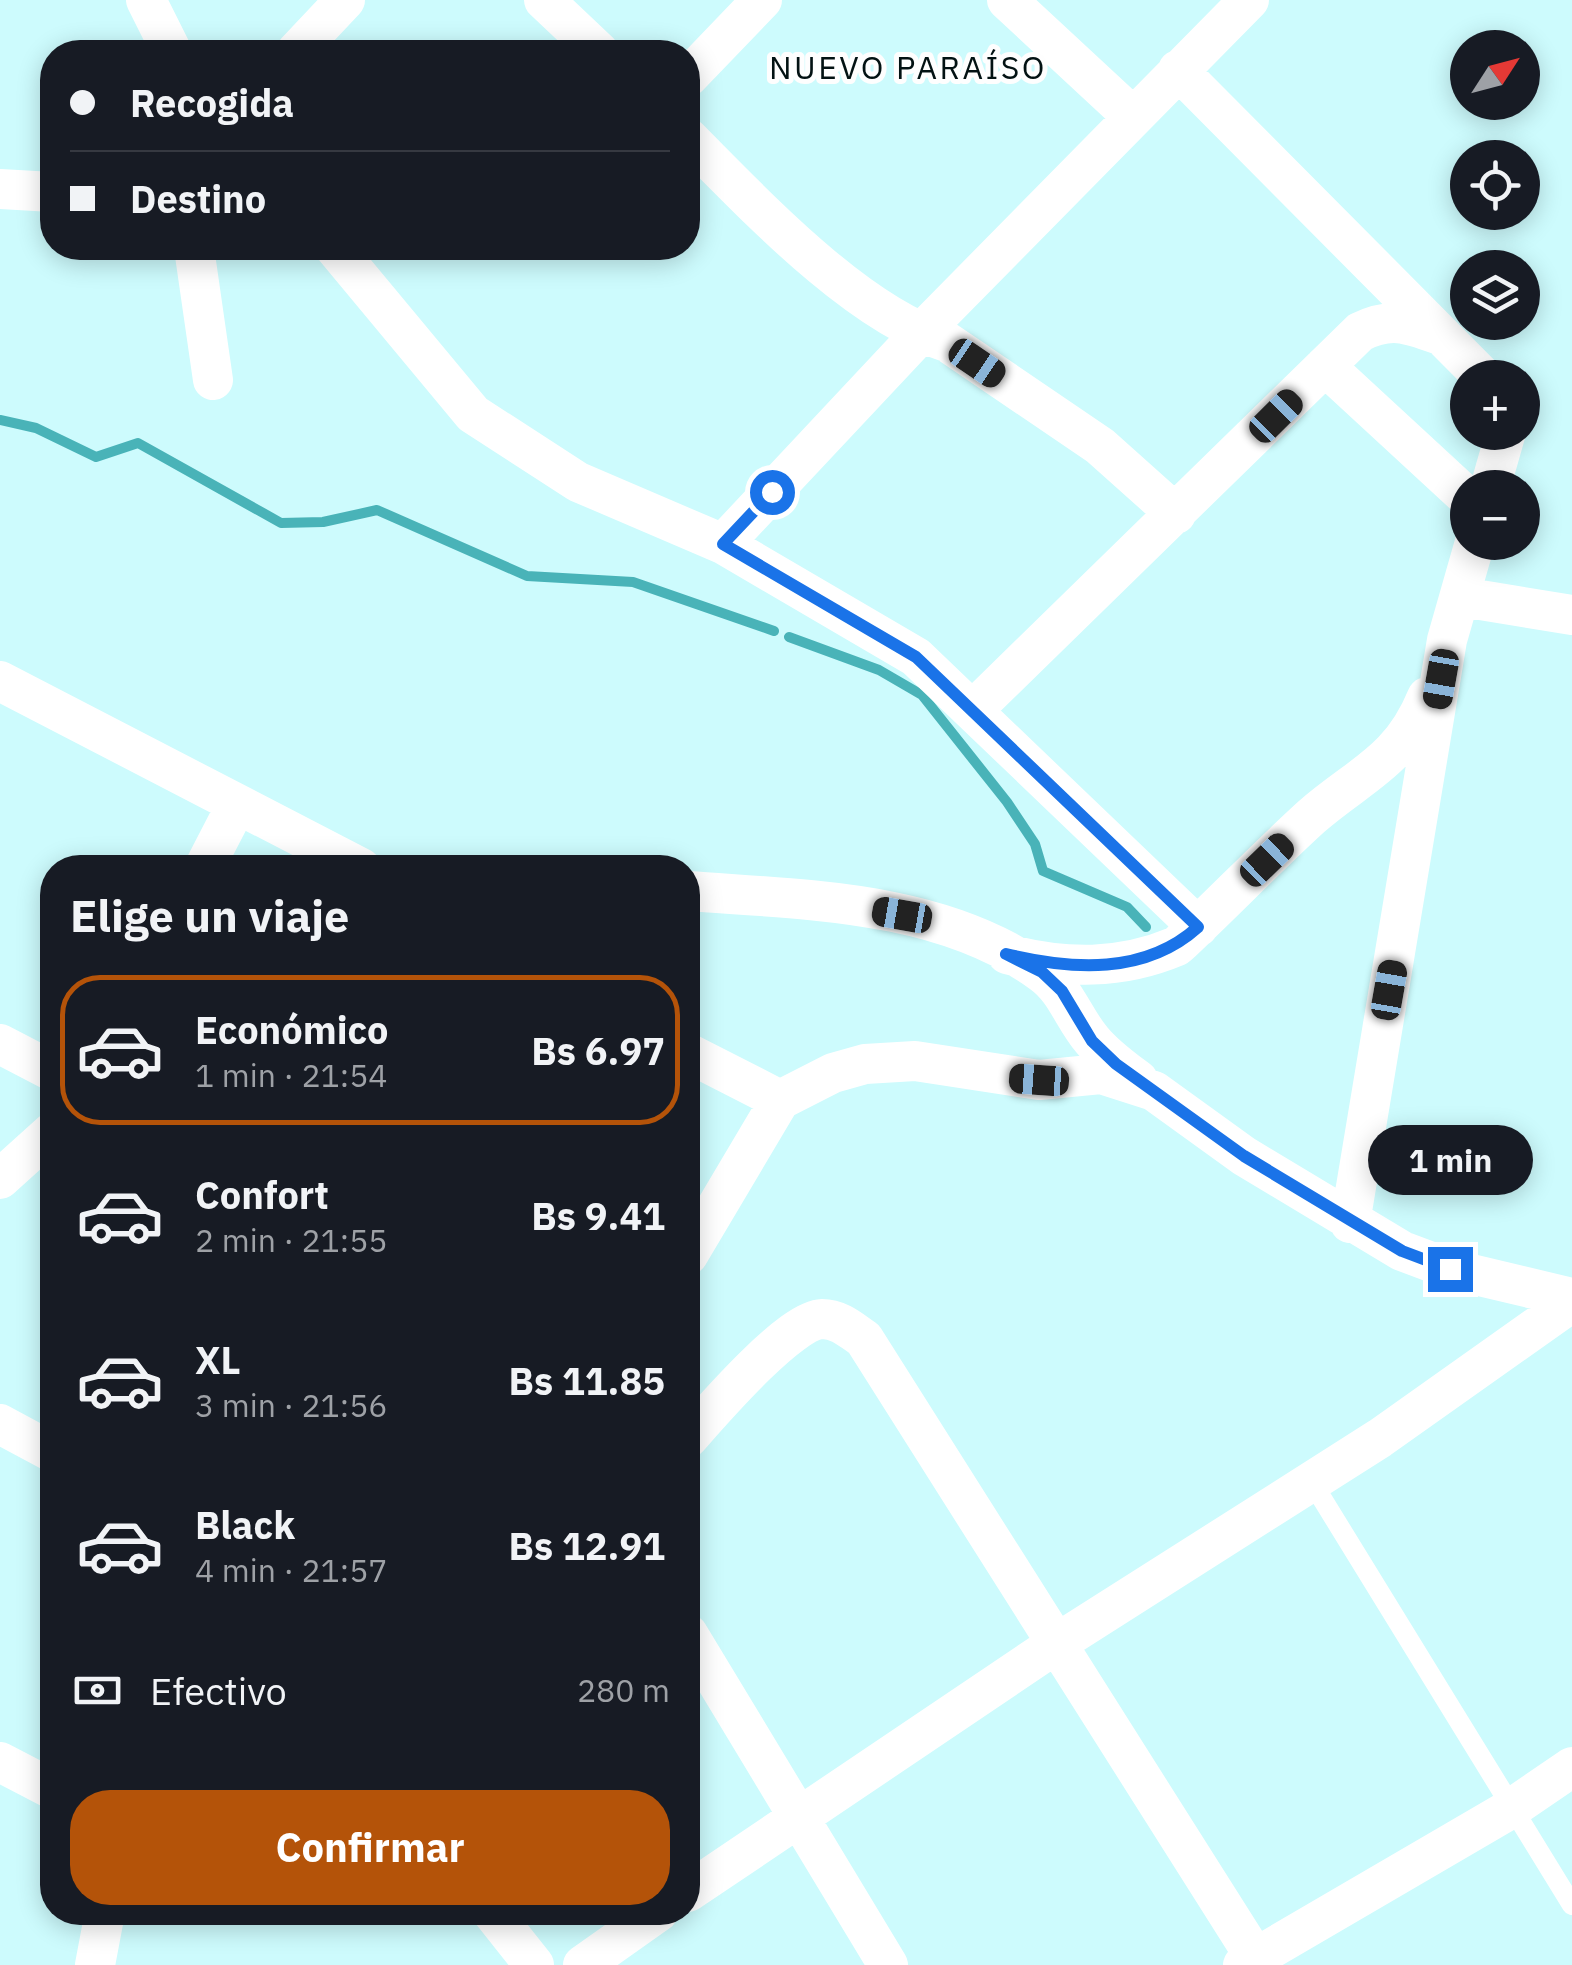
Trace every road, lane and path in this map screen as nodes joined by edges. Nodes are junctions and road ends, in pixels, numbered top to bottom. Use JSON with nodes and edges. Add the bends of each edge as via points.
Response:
{"nodes":[{"id":1,"x":146,"y":0,"type":"edge"},
{"id":2,"x":345,"y":0,"type":"edge"},
{"id":3,"x":544,"y":0,"type":"edge"},
{"id":4,"x":762,"y":0,"type":"edge"},
{"id":5,"x":1007,"y":0,"type":"edge"},
{"id":6,"x":1249,"y":0,"type":"edge"},
{"id":7,"x":166,"y":40,"type":"edge"},
{"id":8,"x":307,"y":40,"type":"edge"},
{"id":9,"x":586,"y":40,"type":"edge"},
{"id":10,"x":700,"y":65,"type":"edge"},
{"id":11,"x":1178,"y":70,"type":"junction"},
{"id":12,"x":1133,"y":117,"type":"junction"},
{"id":13,"x":700,"y":150,"type":"edge"},
{"id":14,"x":0,"y":189,"type":"edge"},
{"id":15,"x":40,"y":191,"type":"edge"},
{"id":16,"x":196,"y":260,"type":"edge"},
{"id":17,"x":345,"y":260,"type":"edge"},
{"id":18,"x":920,"y":334,"type":"junction"},
{"id":19,"x":1437,"y":334,"type":"junction"},
{"id":20,"x":1465,"y":360,"type":"edge"},
{"id":21,"x":1325,"y":366,"type":"junction"},
{"id":22,"x":213,"y":380,"type":"dead end"},
{"id":23,"x":1450,"y":481,"type":"edge"},
{"id":24,"x":1176,"y":514,"type":"junction"},
{"id":25,"x":723,"y":544,"type":"junction"},
{"id":26,"x":1471,"y":560,"type":"edge"},
{"id":27,"x":1462,"y":597,"type":"junction"},
{"id":28,"x":1572,"y":615,"type":"edge"},
{"id":29,"x":1448,"y":640,"type":"junction"},
{"id":30,"x":0,"y":680,"type":"edge"},
{"id":31,"x":972,"y":710,"type":"junction"},
{"id":32,"x":236,"y":806,"type":"junction"},
{"id":33,"x":211,"y":855,"type":"edge"},
{"id":34,"x":335,"y":855,"type":"edge"},
{"id":35,"x":700,"y":892,"type":"edge"},
{"id":36,"x":1198,"y":927,"type":"junction"},
{"id":37,"x":1006,"y":954,"type":"junction"},
{"id":38,"x":0,"y":1044,"type":"edge"},
{"id":39,"x":700,"y":1059,"type":"edge"},
{"id":40,"x":40,"y":1065,"type":"edge"},
{"id":41,"x":1154,"y":1090,"type":"junction"},
{"id":42,"x":780,"y":1100,"type":"junction"},
{"id":43,"x":40,"y":1143,"type":"edge"},
{"id":44,"x":0,"y":1178,"type":"edge"},
{"id":45,"x":1350,"y":1222,"type":"junction"},
{"id":46,"x":700,"y":1236,"type":"edge"},
{"id":47,"x":1572,"y":1300,"type":"edge"},
{"id":48,"x":0,"y":1424,"type":"edge"},
{"id":49,"x":700,"y":1426,"type":"edge"},
{"id":50,"x":40,"y":1446,"type":"edge"},
{"id":51,"x":1310,"y":1478,"type":"junction"},
{"id":52,"x":1058,"y":1642,"type":"junction"},
{"id":53,"x":700,"y":1654,"type":"edge"},
{"id":54,"x":0,"y":1762,"type":"edge"},
{"id":55,"x":1572,"y":1767,"type":"edge"},
{"id":56,"x":40,"y":1783,"type":"edge"},
{"id":57,"x":1512,"y":1808,"type":"junction"},
{"id":58,"x":800,"y":1818,"type":"junction"},
{"id":59,"x":700,"y":1884,"type":"edge"},
{"id":60,"x":1572,"y":1905,"type":"edge"},
{"id":61,"x":103,"y":1925,"type":"edge"},
{"id":62,"x":502,"y":1925,"type":"edge"},
{"id":63,"x":639,"y":1925,"type":"edge"},
{"id":64,"x":1253,"y":1962,"type":"edge"},
{"id":65,"x":95,"y":1965,"type":"edge"},
{"id":66,"x":534,"y":1965,"type":"edge"},
{"id":67,"x":582,"y":1965,"type":"edge"},
{"id":68,"x":888,"y":1965,"type":"edge"}],
"edges":[{"from":1,"to":7,"type":"street"},
{"from":2,"to":8,"type":"street"},
{"from":3,"to":9,"type":"street"},
{"from":4,"to":10,"type":"street"},
{"from":5,"to":12,"type":"street"},
{"from":6,"to":11,"type":"street"},
{"from":11,"to":12,"type":"street"},
{"from":11,"to":19,"type":"street"},
{"from":12,"to":18,"type":"street"},
{"from":13,"to":18,"type":"street","via":[[883,314]]},
{"from":14,"to":15,"type":"street"},
{"from":16,"to":22,"type":"street"},
{"from":17,"to":25,"type":"street","via":[[474,414],[578,482]]},
{"from":18,"to":24,"type":"street","via":[[947,342],[1100,446]]},
{"from":18,"to":25,"type":"street"},
{"from":19,"to":20,"type":"street"},
{"from":19,"to":21,"type":"street","via":[[1401,321],[1379,322]]},
{"from":21,"to":23,"type":"street"},
{"from":21,"to":24,"type":"street"},
{"from":24,"to":31,"type":"street"},
{"from":25,"to":31,"type":"street","via":[[916,657]]},
{"from":26,"to":27,"type":"street"},
{"from":27,"to":28,"type":"street"},
{"from":27,"to":29,"type":"street"},
{"from":29,"to":36,"type":"street","via":[[1406,741],[1314,815]]},
{"from":29,"to":45,"type":"street"},
{"from":30,"to":32,"type":"street"},
{"from":31,"to":36,"type":"street"},
{"from":32,"to":33,"type":"street"},
{"from":32,"to":34,"type":"street"},
{"from":35,"to":37,"type":"street","via":[[825,901],[941,922]]},
{"from":36,"to":37,"type":"street","via":[[1176,946],[1116,964],[1057,964]]},
{"from":37,"to":41,"type":"street","via":[[1042,972],[1062,991],[1092,1041]]},
{"from":38,"to":40,"type":"street"},
{"from":39,"to":42,"type":"street"},
{"from":41,"to":42,"type":"street","via":[[1101,1074],[1039,1080],[915,1062],[865,1064]]},
{"from":41,"to":45,"type":"street"},
{"from":42,"to":46,"type":"street"},
{"from":43,"to":44,"type":"street"},
{"from":45,"to":47,"type":"street","via":[[1450,1269]]},
{"from":47,"to":51,"type":"street","via":[[1380,1438]]},
{"from":48,"to":50,"type":"street"},
{"from":49,"to":52,"type":"street","via":[[795,1330],[820,1319],[844,1324],[864,1339]]},
{"from":51,"to":52,"type":"street"},
{"from":51,"to":57,"type":"lane"},
{"from":52,"to":58,"type":"street"},
{"from":52,"to":64,"type":"street"},
{"from":53,"to":58,"type":"street"},
{"from":54,"to":56,"type":"street"},
{"from":55,"to":57,"type":"street"},
{"from":57,"to":60,"type":"lane"},
{"from":57,"to":64,"type":"street"},
{"from":58,"to":59,"type":"street"},
{"from":58,"to":68,"type":"street"},
{"from":61,"to":65,"type":"street"},
{"from":62,"to":66,"type":"street"},
{"from":63,"to":67,"type":"street"}]}
